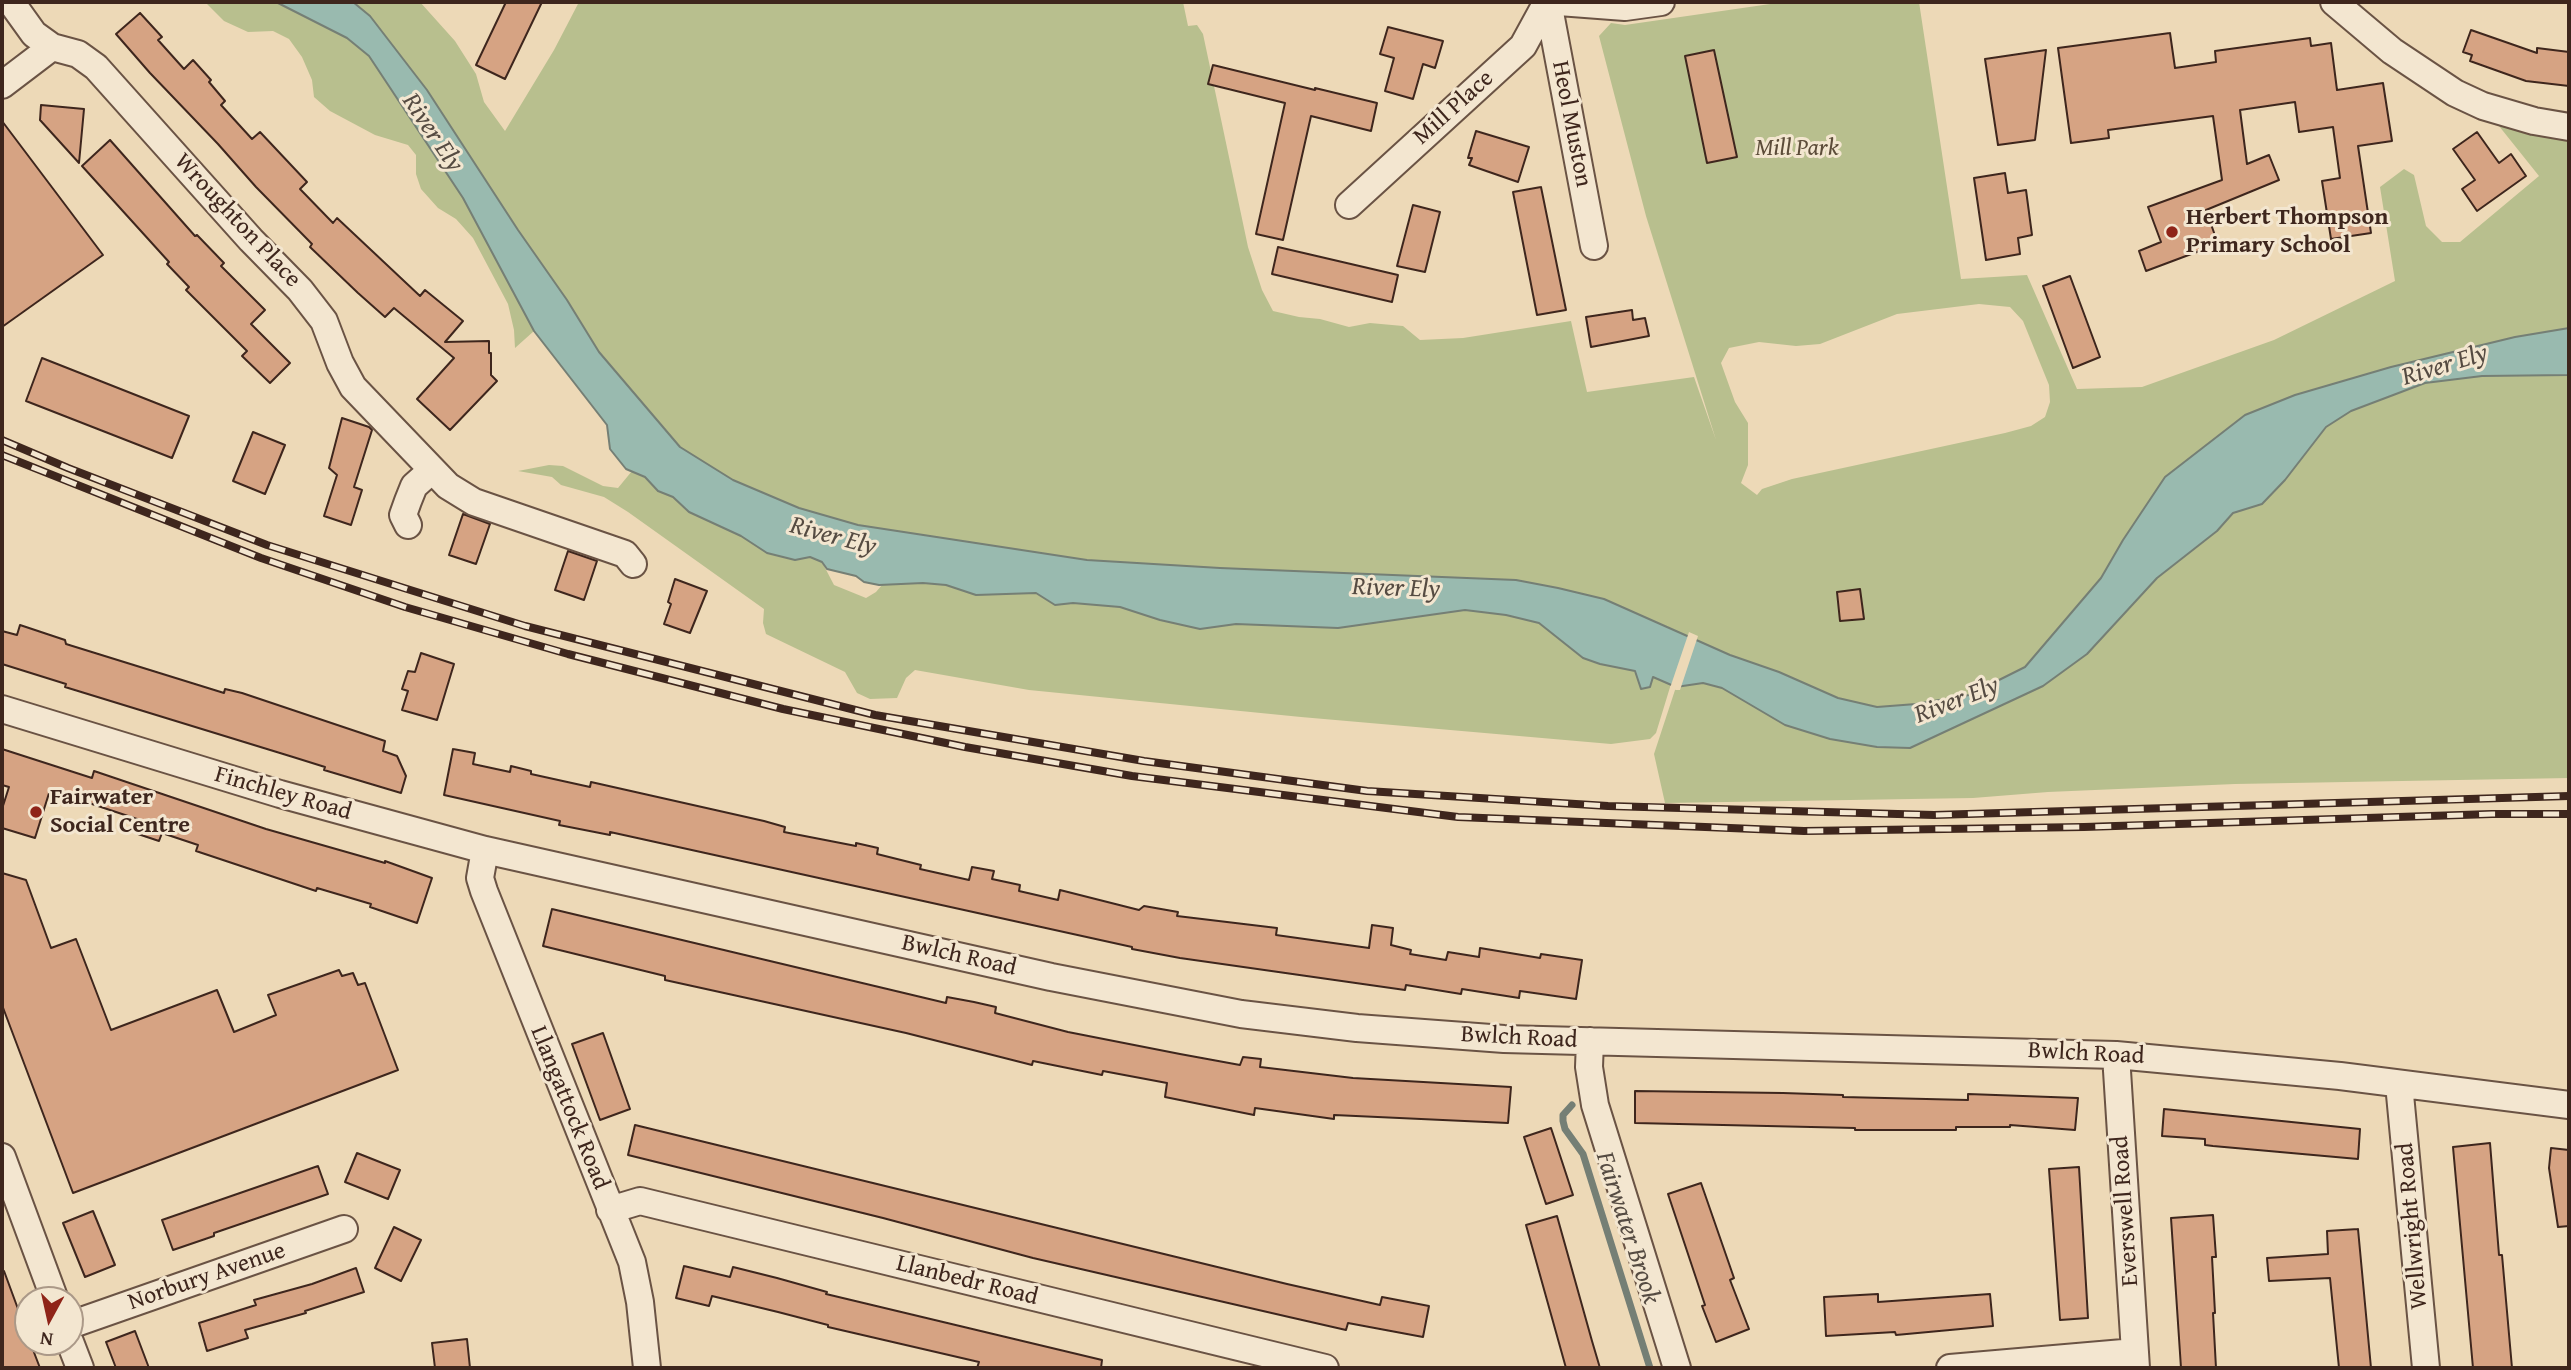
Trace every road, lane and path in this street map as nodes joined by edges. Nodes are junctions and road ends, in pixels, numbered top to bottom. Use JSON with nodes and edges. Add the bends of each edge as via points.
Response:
{"nodes":[{"id":1,"x":12,"y":2,"type":"edge"},
{"id":2,"x":1548,"y":2,"type":"edge"},
{"id":3,"x":1559,"y":2,"type":"edge"},
{"id":4,"x":1661,"y":2,"type":"edge"},
{"id":5,"x":2334,"y":2,"type":"edge"},
{"id":6,"x":52,"y":47,"type":"junction"},
{"id":7,"x":2,"y":85,"type":"edge"},
{"id":8,"x":2569,"y":127,"type":"edge"},
{"id":9,"x":1349,"y":205,"type":"dead end"},
{"id":10,"x":1594,"y":246,"type":"dead end"},
{"id":11,"x":432,"y":470,"type":"junction"},
{"id":12,"x":408,"y":525,"type":"dead end"},
{"id":13,"x":633,"y":564,"type":"dead end"},
{"id":14,"x":2,"y":709,"type":"edge"},
{"id":15,"x":485,"y":850,"type":"junction"},
{"id":16,"x":1590,"y":1041,"type":"junction"},
{"id":17,"x":2116,"y":1055,"type":"junction"},
{"id":18,"x":2399,"y":1084,"type":"junction"},
{"id":19,"x":2569,"y":1105,"type":"edge"},
{"id":20,"x":2,"y":1157,"type":"edge"},
{"id":21,"x":610,"y":1210,"type":"junction"},
{"id":22,"x":344,"y":1229,"type":"dead end"},
{"id":23,"x":50,"y":1286,"type":"edge"},
{"id":24,"x":84,"y":1320,"type":"edge"},
{"id":25,"x":2136,"y":1360,"type":"edge"},
{"id":26,"x":1282,"y":1363,"type":"edge"},
{"id":27,"x":647,"y":1368,"type":"edge"},
{"id":28,"x":1325,"y":1368,"type":"edge"},
{"id":29,"x":1677,"y":1368,"type":"edge"},
{"id":30,"x":1950,"y":1368,"type":"edge"},
{"id":31,"x":2426,"y":1368,"type":"edge"}],
"edges":[{"from":1,"to":6,"type":"street","name":"Wroughton Place","via":[[34,34]]},
{"from":2,"to":9,"type":"street","name":"Mill Place","via":[[1523,46]]},
{"from":2,"to":10,"type":"street","name":"Heol Muston"},
{"from":3,"to":4,"type":"street","via":[[1625,7]]},
{"from":5,"to":8,"type":"street","via":[[2392,51],[2455,93],[2483,106]]},
{"from":6,"to":7,"type":"street"},
{"from":6,"to":11,"type":"street","name":"Wroughton Place","via":[[79,54],[96,67],[306,297],[324,321],[353,387]]},
{"from":11,"to":12,"type":"street","via":[[414,486],[403,515]]},
{"from":11,"to":13,"type":"street","name":"Wroughton Place","via":[[459,495],[625,554]]},
{"from":14,"to":15,"type":"street","name":"Finchley Road","via":[[280,794]]},
{"from":15,"to":16,"type":"street","name":"Bwlch Road","via":[[1051,977],[1241,1014],[1357,1028]]},
{"from":15,"to":21,"type":"street","name":"Llangattock Road","via":[[484,891]]},
{"from":16,"to":17,"type":"street","name":"Bwlch Road"},
{"from":16,"to":29,"type":"street","via":[[1595,1105]]},
{"from":17,"to":18,"type":"street","name":"Bwlch Road"},
{"from":17,"to":25,"type":"street","name":"Everswell Road"},
{"from":18,"to":19,"type":"street","name":"Bwlch Road"},
{"from":18,"to":31,"type":"street","name":"Wellwright Road"},
{"from":20,"to":23,"type":"street"},
{"from":21,"to":26,"type":"street","name":"Llanbedr Road","via":[[640,1201]]},
{"from":21,"to":27,"type":"street","name":"Llangattock Road","via":[[632,1262]]},
{"from":22,"to":24,"type":"street","name":"Norbury Avenue"},
{"from":25,"to":30,"type":"street"},
{"from":26,"to":28,"type":"street","name":"Llanbedr Road"}]}
